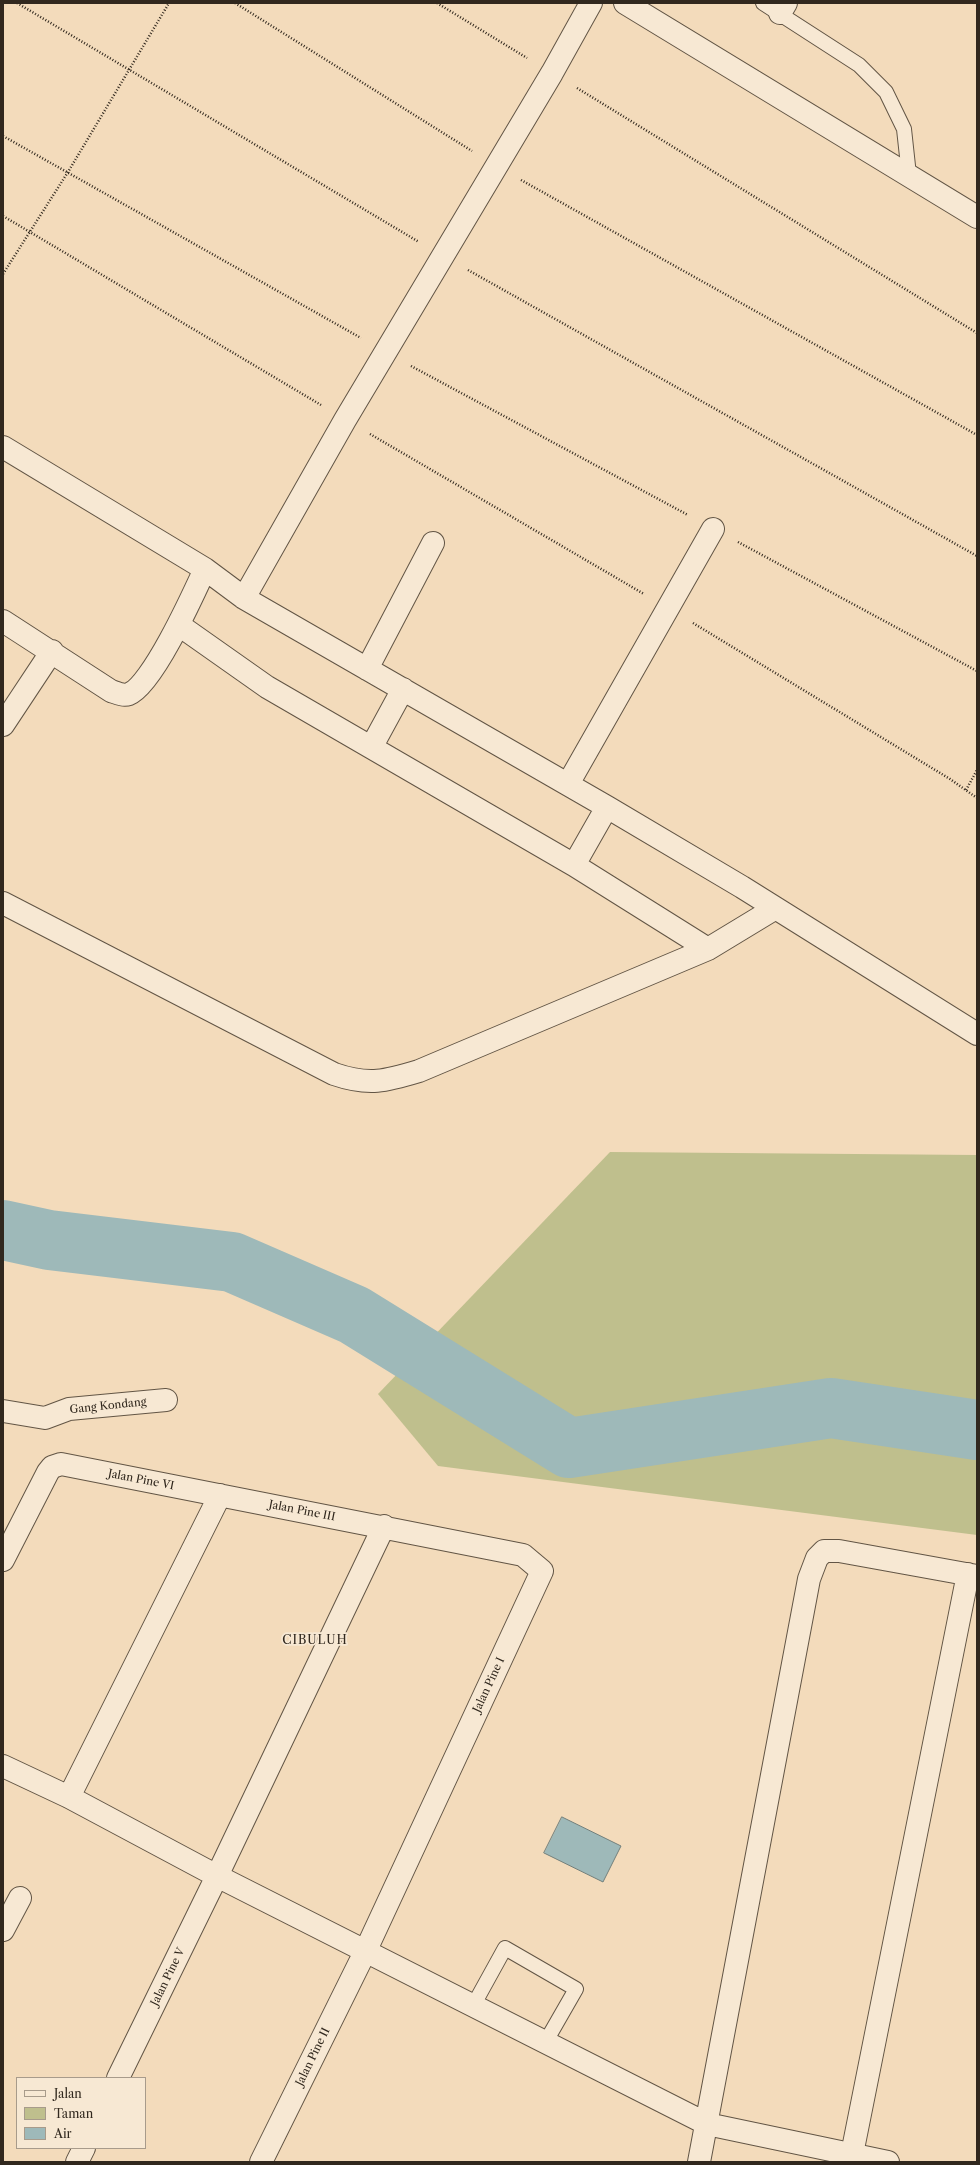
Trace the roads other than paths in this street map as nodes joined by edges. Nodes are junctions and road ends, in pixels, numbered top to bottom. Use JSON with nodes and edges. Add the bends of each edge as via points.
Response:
{"nodes":[{"id":1,"x":591,"y":3,"type":"edge"},
{"id":2,"x":625,"y":3,"type":"edge"},
{"id":3,"x":776,"y":6,"type":"edge"},
{"id":4,"x":909,"y":175,"type":"junction"},
{"id":5,"x":977,"y":217,"type":"edge"},
{"id":6,"x":3,"y":447,"type":"edge"},
{"id":7,"x":713,"y":529,"type":"road end"},
{"id":8,"x":432,"y":543,"type":"dead end"},
{"id":9,"x":205,"y":569,"type":"junction"},
{"id":10,"x":244,"y":598,"type":"junction"},
{"id":11,"x":3,"y":621,"type":"edge"},
{"id":12,"x":179,"y":625,"type":"junction"},
{"id":13,"x":52,"y":651,"type":"junction"},
{"id":14,"x":367,"y":669,"type":"junction"},
{"id":15,"x":403,"y":689,"type":"junction"},
{"id":16,"x":3,"y":725,"type":"edge"},
{"id":17,"x":372,"y":746,"type":"junction"},
{"id":18,"x":568,"y":784,"type":"junction"},
{"id":19,"x":607,"y":807,"type":"junction"},
{"id":20,"x":574,"y":865,"type":"junction"},
{"id":21,"x":3,"y":903,"type":"edge"},
{"id":22,"x":774,"y":909,"type":"junction"},
{"id":23,"x":708,"y":949,"type":"junction"},
{"id":24,"x":977,"y":1034,"type":"edge"},
{"id":25,"x":166,"y":1400,"type":"dead end"},
{"id":26,"x":3,"y":1411,"type":"edge"},
{"id":27,"x":220,"y":1495,"type":"junction"},
{"id":28,"x":384,"y":1526,"type":"junction"},
{"id":29,"x":3,"y":1560,"type":"edge"},
{"id":30,"x":973,"y":1575,"type":"edge"},
{"id":31,"x":3,"y":1766,"type":"edge"},
{"id":32,"x":69,"y":1797,"type":"junction"},
{"id":33,"x":217,"y":1876,"type":"junction"},
{"id":34,"x":20,"y":1898,"type":"dead end"},
{"id":35,"x":3,"y":1930,"type":"edge"},
{"id":36,"x":365,"y":1952,"type":"junction"},
{"id":37,"x":473,"y":2006,"type":"junction"},
{"id":38,"x":545,"y":2042,"type":"junction"},
{"id":39,"x":118,"y":2077,"type":"edge"},
{"id":40,"x":707,"y":2124,"type":"junction"},
{"id":41,"x":84,"y":2149,"type":"edge"},
{"id":42,"x":869,"y":2159,"type":"edge"},
{"id":43,"x":77,"y":2162,"type":"edge"},
{"id":44,"x":261,"y":2162,"type":"edge"},
{"id":45,"x":699,"y":2162,"type":"edge"}],
"edges":[{"from":1,"to":10,"type":"street","via":[[345,420]]},
{"from":2,"to":4,"type":"street"},
{"from":3,"to":4,"type":"lane","via":[[859,65],[886,92],[904,129]]},
{"from":4,"to":5,"type":"street"},
{"from":6,"to":9,"type":"street"},
{"from":7,"to":18,"type":"street"},
{"from":8,"to":14,"type":"street"},
{"from":9,"to":10,"type":"street"},
{"from":9,"to":12,"type":"street"},
{"from":10,"to":14,"type":"street"},
{"from":11,"to":13,"type":"street"},
{"from":12,"to":13,"type":"street","via":[[143,682],[128,694],[111,691]]},
{"from":12,"to":17,"type":"street","via":[[267,687]]},
{"from":13,"to":16,"type":"street"},
{"from":14,"to":15,"type":"street"},
{"from":15,"to":17,"type":"street"},
{"from":15,"to":18,"type":"street"},
{"from":17,"to":20,"type":"street"},
{"from":18,"to":19,"type":"street"},
{"from":19,"to":20,"type":"street"},
{"from":19,"to":22,"type":"street","via":[[742,887]]},
{"from":20,"to":23,"type":"street"},
{"from":21,"to":23,"type":"street","via":[[327,1071],[354,1081],[384,1082],[420,1071]]},
{"from":22,"to":23,"type":"street"},
{"from":22,"to":24,"type":"street"},
{"from":25,"to":26,"type":"street","name":"Gang Kondang","via":[[69,1409],[45,1418]]},
{"from":27,"to":28,"type":"street","name":"Jalan Pine III"},
{"from":27,"to":29,"type":"street","name":"Jalan Pine VI","via":[[61,1464],[55,1465],[48,1472]]},
{"from":27,"to":32,"type":"street"},
{"from":28,"to":33,"type":"street","name":"Jalan Pine V"},
{"from":28,"to":36,"type":"street","name":"Jalan Pine I","via":[[523,1555],[542,1571]]},
{"from":30,"to":40,"type":"street","via":[[839,1551],[824,1551],[818,1558],[808,1579]]},
{"from":30,"to":42,"type":"street"},
{"from":31,"to":32,"type":"street"},
{"from":32,"to":33,"type":"street"},
{"from":33,"to":36,"type":"street"},
{"from":33,"to":39,"type":"street","name":"Jalan Pine V"},
{"from":34,"to":35,"type":"street"},
{"from":36,"to":37,"type":"street"},
{"from":36,"to":44,"type":"street","name":"Jalan Pine II"},
{"from":37,"to":38,"type":"street"},
{"from":37,"to":38,"type":"lane","via":[[505,1948],[576,1989]]},
{"from":38,"to":40,"type":"street"},
{"from":40,"to":42,"type":"street"},
{"from":40,"to":45,"type":"street"},
{"from":41,"to":43,"type":"street"}]}
